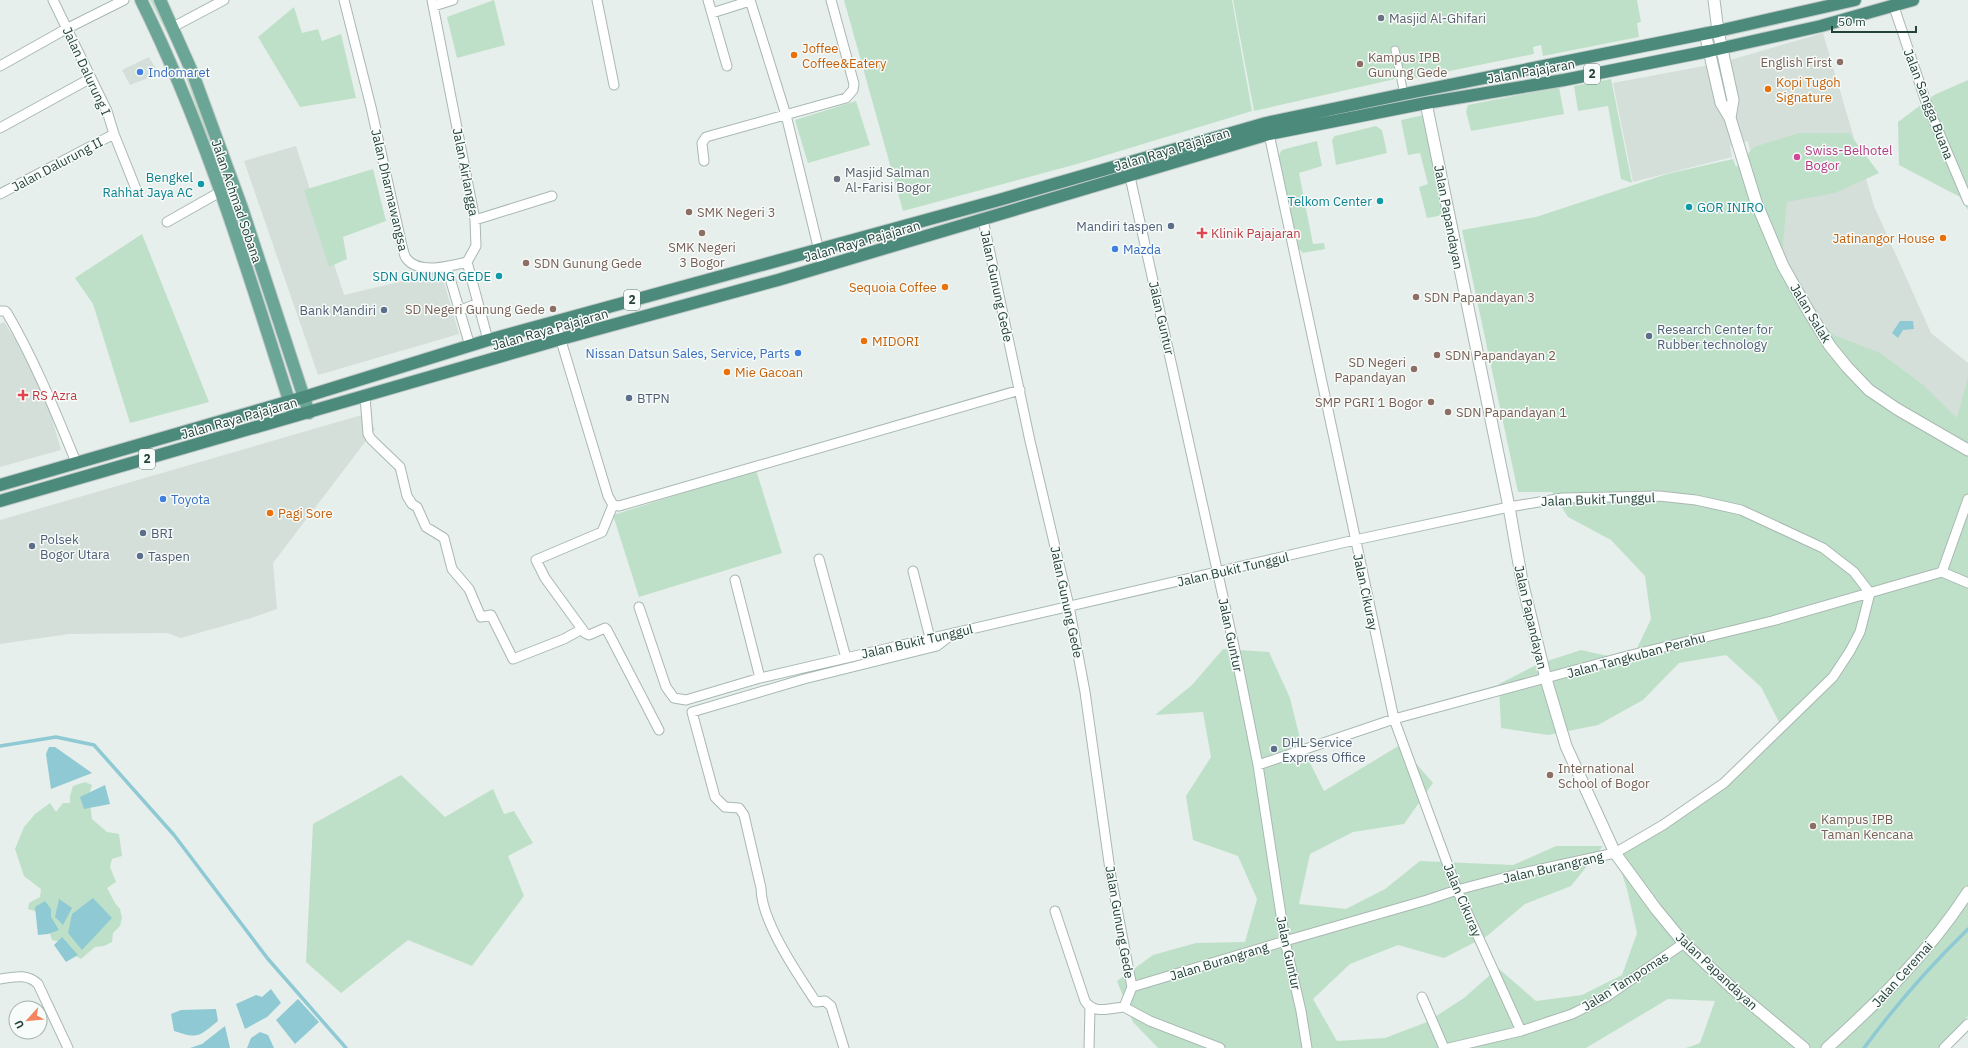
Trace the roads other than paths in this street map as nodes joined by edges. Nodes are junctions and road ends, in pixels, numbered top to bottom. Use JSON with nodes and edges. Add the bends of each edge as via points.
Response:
{"nodes":[{"id":1,"x":53,"y":0,"type":"edge"},
{"id":2,"x":124,"y":0,"type":"edge"},
{"id":3,"x":141,"y":0,"type":"edge"},
{"id":4,"x":160,"y":0,"type":"edge"},
{"id":5,"x":224,"y":0,"type":"edge"},
{"id":6,"x":344,"y":0,"type":"edge"},
{"id":7,"x":454,"y":0,"type":"edge"},
{"id":8,"x":597,"y":0,"type":"edge"},
{"id":9,"x":708,"y":0,"type":"edge"},
{"id":10,"x":830,"y":0,"type":"edge"},
{"id":11,"x":1714,"y":0,"type":"edge"},
{"id":12,"x":1855,"y":0,"type":"edge"},
{"id":13,"x":1913,"y":0,"type":"edge"},
{"id":14,"x":750,"y":1,"type":"edge"},
{"id":15,"x":433,"y":3,"type":"edge"},
{"id":16,"x":1894,"y":7,"type":"junction"},
{"id":17,"x":712,"y":13,"type":"junction"},
{"id":18,"x":173,"y":27,"type":"junction"},
{"id":19,"x":66,"y":29,"type":"junction"},
{"id":20,"x":1718,"y":31,"type":"junction"},
{"id":21,"x":1706,"y":33,"type":"junction"},
{"id":22,"x":1722,"y":48,"type":"junction"},
{"id":23,"x":1395,"y":50,"type":"dead end"},
{"id":24,"x":1709,"y":51,"type":"junction"},
{"id":25,"x":0,"y":66,"type":"edge"},
{"id":26,"x":727,"y":66,"type":"dead end"},
{"id":27,"x":91,"y":78,"type":"junction"},
{"id":28,"x":614,"y":85,"type":"dead end"},
{"id":29,"x":1404,"y":94,"type":"junction"},
{"id":30,"x":1426,"y":103,"type":"junction"},
{"id":31,"x":786,"y":115,"type":"junction"},
{"id":32,"x":1730,"y":118,"type":"junction"},
{"id":33,"x":0,"y":128,"type":"edge"},
{"id":34,"x":1267,"y":129,"type":"junction"},
{"id":35,"x":114,"y":134,"type":"junction"},
{"id":36,"x":704,"y":161,"type":"dead end"},
{"id":37,"x":1130,"y":177,"type":"junction"},
{"id":38,"x":136,"y":189,"type":"dead end"},
{"id":39,"x":220,"y":192,"type":"junction"},
{"id":40,"x":0,"y":194,"type":"edge"},
{"id":41,"x":552,"y":196,"type":"dead end"},
{"id":42,"x":1968,"y":201,"type":"edge"},
{"id":43,"x":242,"y":208,"type":"junction"},
{"id":44,"x":228,"y":213,"type":"junction"},
{"id":45,"x":475,"y":220,"type":"junction"},
{"id":46,"x":983,"y":220,"type":"junction"},
{"id":47,"x":167,"y":222,"type":"dead end"},
{"id":48,"x":818,"y":250,"type":"junction"},
{"id":49,"x":467,"y":262,"type":"junction"},
{"id":50,"x":823,"y":267,"type":"junction"},
{"id":51,"x":447,"y":268,"type":"junction"},
{"id":52,"x":478,"y":303,"type":"junction"},
{"id":53,"x":0,"y":311,"type":"edge"},
{"id":54,"x":459,"y":311,"type":"junction"},
{"id":55,"x":555,"y":321,"type":"junction"},
{"id":56,"x":488,"y":340,"type":"junction"},
{"id":57,"x":561,"y":340,"type":"junction"},
{"id":58,"x":470,"y":346,"type":"junction"},
{"id":59,"x":1020,"y":390,"type":"junction"},
{"id":60,"x":304,"y":397,"type":"junction"},
{"id":61,"x":365,"y":397,"type":"junction"},
{"id":62,"x":290,"y":401,"type":"junction"},
{"id":63,"x":309,"y":413,"type":"junction"},
{"id":64,"x":294,"y":416,"type":"junction"},
{"id":65,"x":1968,"y":450,"type":"edge"},
{"id":66,"x":76,"y":462,"type":"junction"},
{"id":67,"x":0,"y":485,"type":"edge"},
{"id":68,"x":1968,"y":499,"type":"edge"},
{"id":69,"x":0,"y":501,"type":"edge"},
{"id":70,"x":614,"y":505,"type":"junction"},
{"id":71,"x":1509,"y":507,"type":"junction"},
{"id":72,"x":1355,"y":540,"type":"junction"},
{"id":73,"x":820,"y":559,"type":"dead end"},
{"id":74,"x":913,"y":571,"type":"dead end"},
{"id":75,"x":1218,"y":572,"type":"junction"},
{"id":76,"x":1942,"y":572,"type":"junction"},
{"id":77,"x":735,"y":580,"type":"dead end"},
{"id":78,"x":1968,"y":583,"type":"edge"},
{"id":79,"x":1870,"y":593,"type":"junction"},
{"id":80,"x":1069,"y":606,"type":"junction"},
{"id":81,"x":639,"y":607,"type":"dead end"},
{"id":82,"x":582,"y":629,"type":"junction"},
{"id":83,"x":954,"y":633,"type":"junction"},
{"id":84,"x":930,"y":638,"type":"junction"},
{"id":85,"x":846,"y":658,"type":"junction"},
{"id":86,"x":760,"y":678,"type":"junction"},
{"id":87,"x":1546,"y":679,"type":"junction"},
{"id":88,"x":1394,"y":719,"type":"junction"},
{"id":89,"x":659,"y":730,"type":"dead end"},
{"id":90,"x":1258,"y":765,"type":"junction"},
{"id":91,"x":1614,"y":853,"type":"junction"},
{"id":92,"x":1457,"y":890,"type":"junction"},
{"id":93,"x":1968,"y":892,"type":"edge"},
{"id":94,"x":1055,"y":912,"type":"dead end"},
{"id":95,"x":1285,"y":940,"type":"junction"},
{"id":96,"x":1684,"y":943,"type":"junction"},
{"id":97,"x":0,"y":979,"type":"edge"},
{"id":98,"x":1132,"y":987,"type":"junction"},
{"id":99,"x":1422,"y":997,"type":"dead end"},
{"id":100,"x":1090,"y":1008,"type":"junction"},
{"id":101,"x":1124,"y":1008,"type":"junction"},
{"id":102,"x":1968,"y":1024,"type":"edge"},
{"id":103,"x":1521,"y":1031,"type":"junction"},
{"id":104,"x":68,"y":1048,"type":"edge"},
{"id":105,"x":844,"y":1048,"type":"edge"},
{"id":106,"x":1089,"y":1048,"type":"edge"},
{"id":107,"x":1220,"y":1048,"type":"edge"},
{"id":108,"x":1307,"y":1048,"type":"edge"},
{"id":109,"x":1444,"y":1048,"type":"edge"},
{"id":110,"x":1449,"y":1048,"type":"edge"},
{"id":111,"x":1804,"y":1048,"type":"edge"},
{"id":112,"x":1827,"y":1048,"type":"edge"},
{"id":113,"x":1944,"y":1048,"type":"edge"}],
"edges":[{"from":1,"to":19,"type":"street","name":"Jalan Dalurung I"},
{"from":2,"to":19,"type":"street"},
{"from":3,"to":39,"type":"main road","name":"Jalan Achmad Sobana","via":[[180,83]]},
{"from":4,"to":18,"type":"main road","name":"Jalan Achmad Sobana"},
{"from":5,"to":18,"type":"street"},
{"from":6,"to":51,"type":"street","name":"Jalan Dharmawangsa","via":[[406,258],[422,267]]},
{"from":7,"to":15,"type":"street"},
{"from":8,"to":28,"type":"street"},
{"from":9,"to":17,"type":"street"},
{"from":10,"to":31,"type":"street","via":[[854,84],[853,90],[846,98]]},
{"from":11,"to":20,"type":"street","name":"Jalan Salak"},
{"from":12,"to":20,"type":"highway","name":"Jalan Pajajaran","number":"2"},
{"from":13,"to":16,"type":"highway","name":"Jalan Pajajaran","number":"2"},
{"from":14,"to":17,"type":"street"},
{"from":14,"to":31,"type":"street"},
{"from":15,"to":45,"type":"street","name":"Jalan Airlangga"},
{"from":16,"to":22,"type":"highway","name":"Jalan Pajajaran","number":"2"},
{"from":16,"to":42,"type":"street","name":"Jalan Sangga Buana","via":[[1926,102]]},
{"from":17,"to":26,"type":"street"},
{"from":18,"to":43,"type":"main road","name":"Jalan Achmad Sobana"},
{"from":19,"to":25,"type":"street"},
{"from":19,"to":27,"type":"street","name":"Jalan Dalurung I"},
{"from":20,"to":21,"type":"highway","name":"Jalan Pajajaran","number":"2"},
{"from":20,"to":22,"type":"street","name":"Jalan Salak"},
{"from":21,"to":24,"type":"street","name":"Jalan Salak"},
{"from":21,"to":29,"type":"highway","name":"Jalan Pajajaran","number":"2"},
{"from":22,"to":24,"type":"highway","name":"Jalan Pajajaran","number":"2"},
{"from":22,"to":32,"type":"street","name":"Jalan Salak","via":[[1733,100]]},
{"from":23,"to":29,"type":"street"},
{"from":24,"to":30,"type":"highway","name":"Jalan Pajajaran","number":"2","via":[[1564,80]]},
{"from":24,"to":32,"type":"street","name":"Jalan Salak","via":[[1721,103]]},
{"from":27,"to":33,"type":"street"},
{"from":27,"to":35,"type":"street","name":"Jalan Dalurung I","via":[[107,111]]},
{"from":29,"to":34,"type":"highway","name":"Jalan Pajajaran","number":"2"},
{"from":30,"to":34,"type":"highway","name":"Jalan Pajajaran","number":"2"},
{"from":30,"to":71,"type":"street","name":"Jalan Papandayan"},
{"from":31,"to":36,"type":"street","via":[[706,137],[702,143]]},
{"from":31,"to":48,"type":"street"},
{"from":32,"to":65,"type":"street","name":"Jalan Salak","via":[[1756,202],[1783,266],[1830,346],[1869,390],[1896,409]]},
{"from":34,"to":37,"type":"highway","name":"Jalan Raya Pajajaran","number":"2"},
{"from":34,"to":48,"type":"highway","name":"Jalan Raya Pajajaran","number":"2"},
{"from":34,"to":72,"type":"street","name":"Jalan Cikuray"},
{"from":35,"to":38,"type":"street","name":"Jalan Dalurung I"},
{"from":35,"to":40,"type":"street","name":"Jalan Dalurung II"},
{"from":37,"to":46,"type":"highway","name":"Jalan Raya Pajajaran","number":"2"},
{"from":37,"to":75,"type":"street","name":"Jalan Guntur"},
{"from":39,"to":44,"type":"main road","name":"Jalan Achmad Sobana"},
{"from":39,"to":47,"type":"street"},
{"from":41,"to":45,"type":"street"},
{"from":43,"to":44,"type":"main road"},
{"from":43,"to":60,"type":"main road","name":"Jalan Achmad Sobana"},
{"from":44,"to":62,"type":"main road","name":"Jalan Achmad Sobana"},
{"from":45,"to":49,"type":"street","name":"Jalan Airlangga","via":[[476,246]]},
{"from":46,"to":50,"type":"highway","name":"Jalan Raya Pajajaran","number":"2"},
{"from":46,"to":59,"type":"street","name":"Jalan Gunung Gede"},
{"from":48,"to":50,"type":"street"},
{"from":48,"to":55,"type":"highway","name":"Jalan Raya Pajajaran","number":"2"},
{"from":49,"to":51,"type":"street","name":"Jalan Dharmawangsa"},
{"from":49,"to":52,"type":"street"},
{"from":50,"to":57,"type":"highway","name":"Jalan Raya Pajajaran","number":"2"},
{"from":51,"to":54,"type":"street"},
{"from":52,"to":54,"type":"street"},
{"from":52,"to":56,"type":"street"},
{"from":53,"to":66,"type":"street","via":[[7,313],[29,352],[44,382]]},
{"from":54,"to":58,"type":"street"},
{"from":55,"to":56,"type":"highway","name":"Jalan Raya Pajajaran","number":"2"},
{"from":55,"to":57,"type":"street"},
{"from":56,"to":58,"type":"highway","name":"Jalan Raya Pajajaran","number":"2"},
{"from":57,"to":61,"type":"highway","name":"Jalan Raya Pajajaran","number":"2"},
{"from":57,"to":70,"type":"street","via":[[608,496]]},
{"from":58,"to":60,"type":"highway","name":"Jalan Raya Pajajaran","number":"2"},
{"from":59,"to":70,"type":"street","via":[[626,504]]},
{"from":59,"to":80,"type":"street","name":"Jalan Gunung Gede"},
{"from":60,"to":62,"type":"highway","name":"Jalan Raya Pajajaran","number":"2"},
{"from":60,"to":63,"type":"main road","name":"Jalan Achmad Sobana"},
{"from":61,"to":63,"type":"highway","name":"Jalan Raya Pajajaran","number":"2"},
{"from":61,"to":82,"type":"street","via":[[368,434],[400,467],[407,496],[417,507],[426,527],[444,538],[452,569],[469,589],[481,618],[491,615],[513,659]]},
{"from":62,"to":64,"type":"main road","name":"Jalan Achmad Sobana"},
{"from":62,"to":66,"type":"highway","name":"Jalan Raya Pajajaran","number":"2"},
{"from":63,"to":64,"type":"highway","name":"Jalan Raya Pajajaran","number":"2"},
{"from":64,"to":69,"type":"highway","name":"Jalan Raya Pajajaran","number":"2"},
{"from":66,"to":67,"type":"highway","name":"Jalan Raya Pajajaran","number":"2"},
{"from":68,"to":76,"type":"street"},
{"from":70,"to":82,"type":"street","via":[[602,532],[536,560],[545,578]]},
{"from":71,"to":72,"type":"street","name":"Jalan Bukit Tunggul"},
{"from":71,"to":79,"type":"street","name":"Jalan Bukit Tunggul","via":[[1563,498],[1659,496],[1696,500],[1741,510],[1822,548],[1854,572]]},
{"from":71,"to":87,"type":"street","name":"Jalan Papandayan","via":[[1522,581]]},
{"from":72,"to":75,"type":"street","name":"Jalan Bukit Tunggul"},
{"from":72,"to":88,"type":"street","name":"Jalan Cikuray"},
{"from":73,"to":85,"type":"street"},
{"from":74,"to":84,"type":"street"},
{"from":75,"to":80,"type":"street","name":"Jalan Bukit Tunggul"},
{"from":75,"to":90,"type":"street","name":"Jalan Guntur"},
{"from":76,"to":78,"type":"street"},
{"from":76,"to":79,"type":"street","name":"Jalan Tangkuban Perahu"},
{"from":77,"to":86,"type":"street"},
{"from":79,"to":87,"type":"street","name":"Jalan Tangkuban Perahu"},
{"from":79,"to":91,"type":"street","name":"Jalan Burangrang","via":[[1860,632],[1834,677],[1724,783],[1663,825]]},
{"from":80,"to":83,"type":"street","name":"Jalan Bukit Tunggul"},
{"from":80,"to":98,"type":"street","name":"Jalan Gunung Gede","via":[[1111,877]]},
{"from":81,"to":86,"type":"street","name":"Jalan Bukit Tunggul","via":[[666,687],[674,698],[686,700]]},
{"from":82,"to":89,"type":"street","via":[[589,635],[604,628],[607,630]]},
{"from":83,"to":84,"type":"street","name":"Jalan Bukit Tunggul"},
{"from":83,"to":105,"type":"street","via":[[937,646],[804,678],[692,712],[715,797],[725,807],[739,808],[744,815],[761,896],[775,932],[794,969],[816,1002],[825,1001],[831,1006]]},
{"from":84,"to":85,"type":"street","name":"Jalan Bukit Tunggul"},
{"from":85,"to":86,"type":"street","name":"Jalan Bukit Tunggul"},
{"from":87,"to":88,"type":"street","name":"Jalan Tangkuban Perahu"},
{"from":87,"to":91,"type":"street","name":"Jalan Papandayan","via":[[1566,746]]},
{"from":88,"to":90,"type":"street","name":"Jalan Tangkuban Perahu"},
{"from":88,"to":92,"type":"street","name":"Jalan Cikuray"},
{"from":90,"to":95,"type":"street","name":"Jalan Guntur"},
{"from":91,"to":92,"type":"street","name":"Jalan Burangrang"},
{"from":91,"to":96,"type":"street","name":"Jalan Papandayan"},
{"from":92,"to":95,"type":"street","name":"Jalan Burangrang"},
{"from":92,"to":103,"type":"street","name":"Jalan Cikuray"},
{"from":93,"to":112,"type":"street","name":"Jalan Ceremai","via":[[1952,918],[1896,983]]},
{"from":94,"to":100,"type":"street","via":[[1085,1001]]},
{"from":95,"to":98,"type":"street","name":"Jalan Burangrang"},
{"from":95,"to":108,"type":"street","name":"Jalan Guntur"},
{"from":96,"to":103,"type":"street","name":"Jalan Tampomas","via":[[1606,997],[1572,1014]]},
{"from":96,"to":111,"type":"street","name":"Jalan Papandayan","via":[[1732,988]]},
{"from":97,"to":104,"type":"street","via":[[21,976],[38,984]]},
{"from":98,"to":101,"type":"street"},
{"from":99,"to":109,"type":"street"},
{"from":100,"to":101,"type":"street"},
{"from":100,"to":106,"type":"street"},
{"from":101,"to":107,"type":"street"},
{"from":102,"to":113,"type":"street"},
{"from":103,"to":110,"type":"street","name":"Jalan Tampomas"}]}
